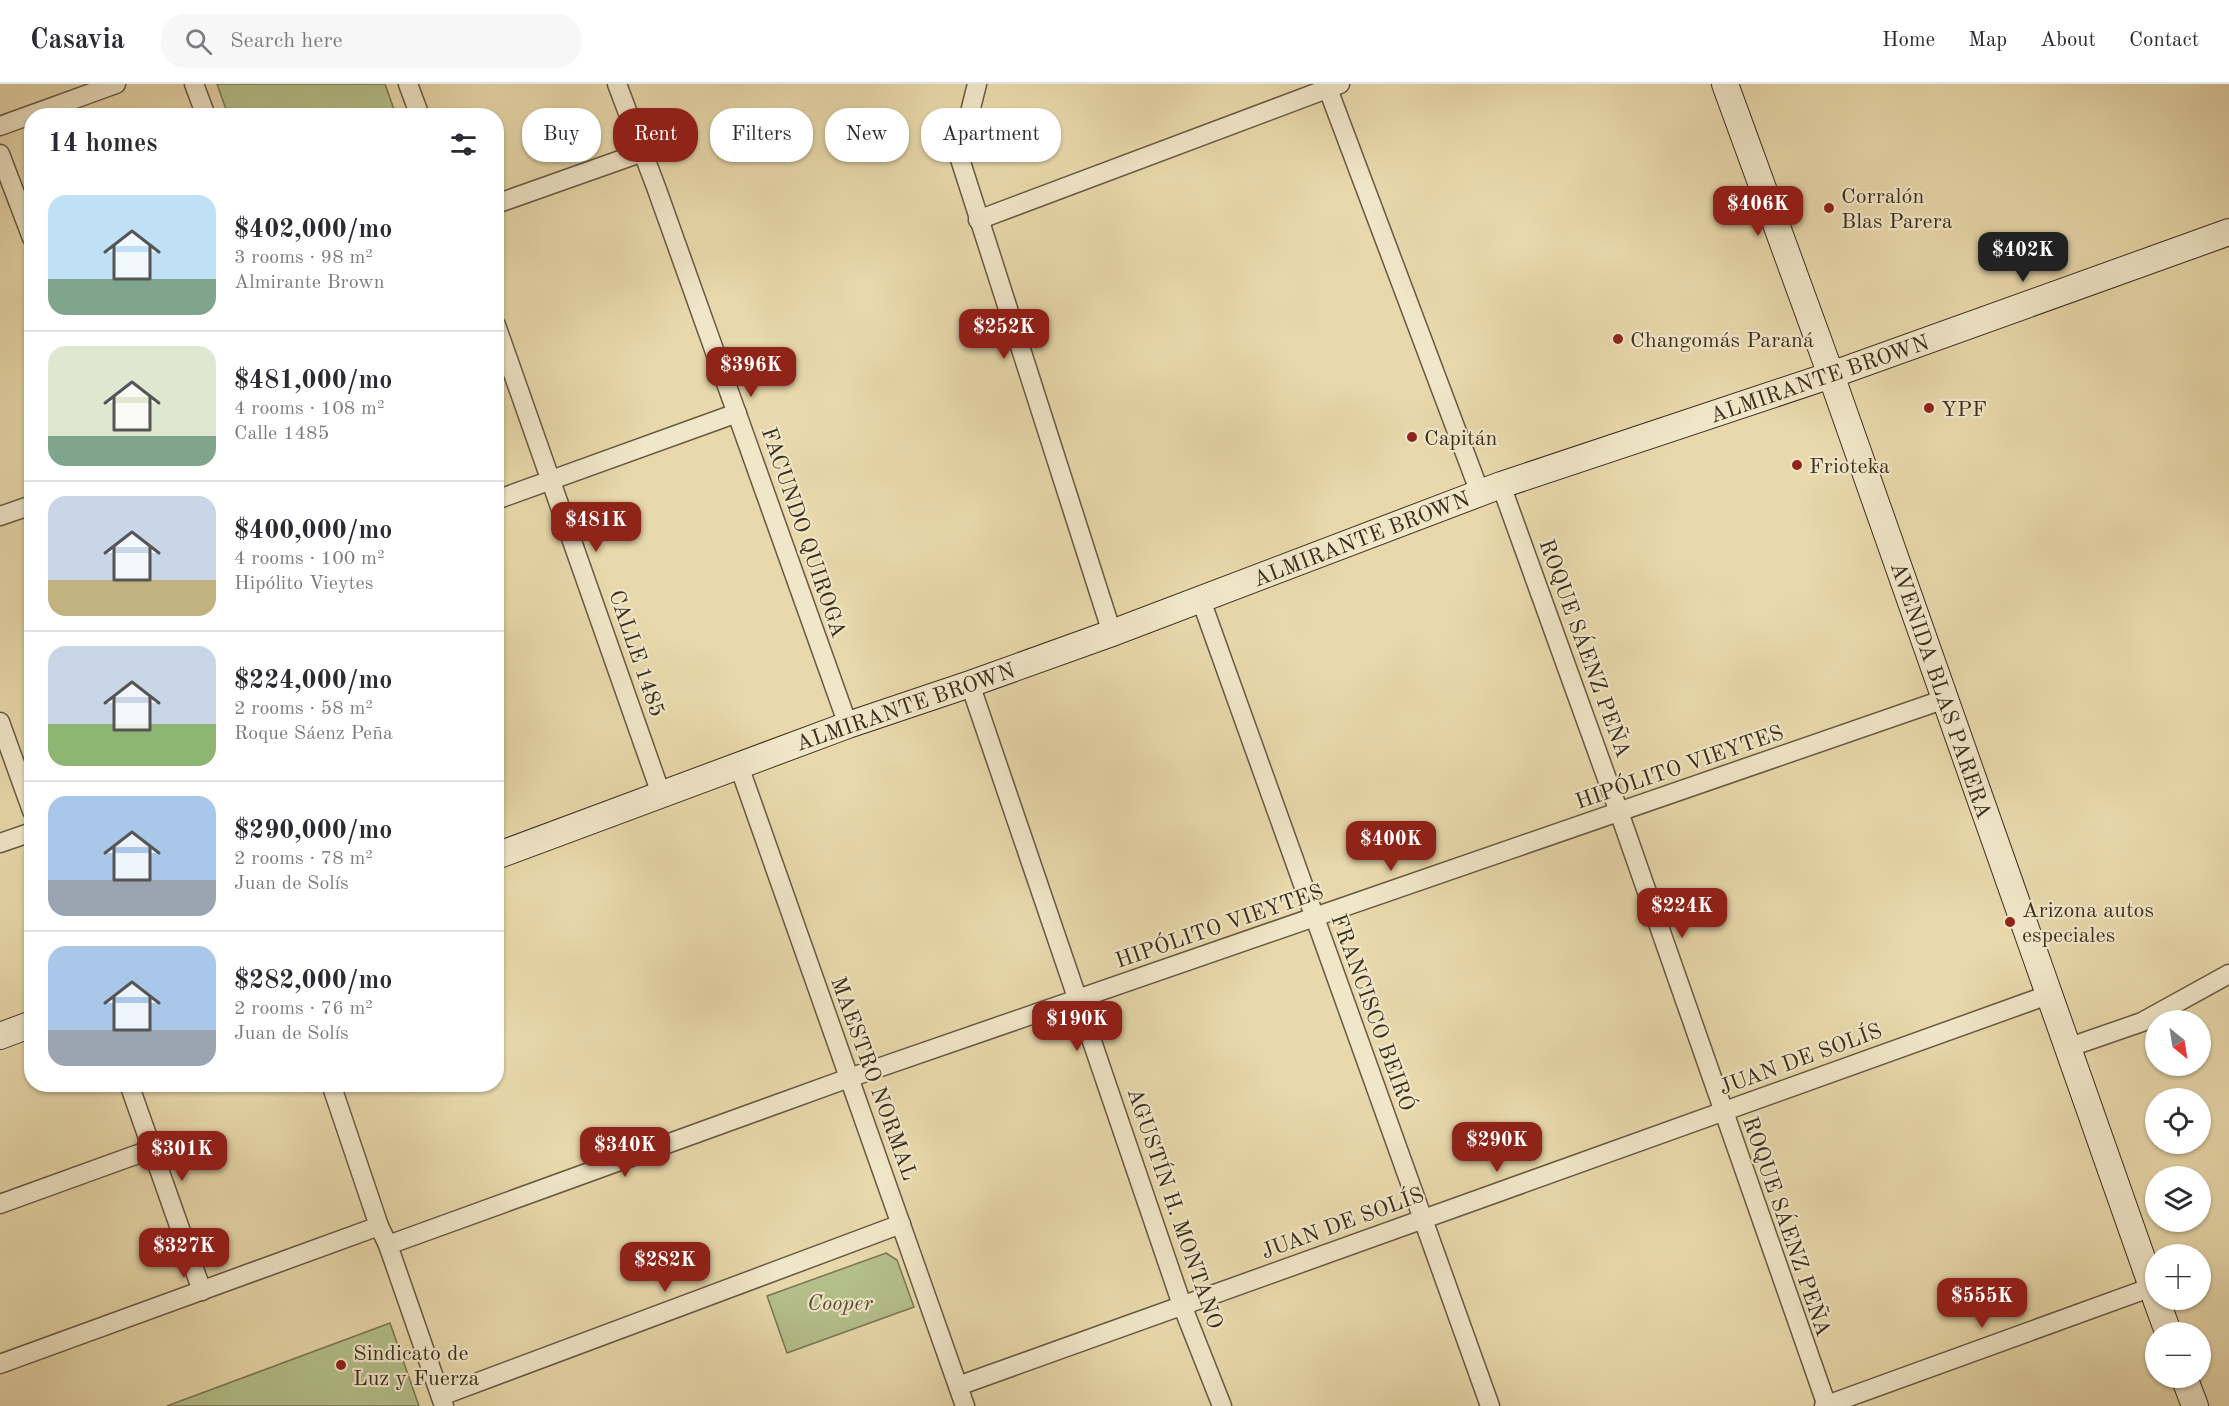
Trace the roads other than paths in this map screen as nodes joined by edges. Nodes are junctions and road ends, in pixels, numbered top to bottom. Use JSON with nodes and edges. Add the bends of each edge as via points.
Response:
{"nodes":[{"id":1,"x":116,"y":84,"type":"edge"},
{"id":2,"x":194,"y":84,"type":"edge"},
{"id":3,"x":408,"y":84,"type":"edge"},
{"id":4,"x":617,"y":84,"type":"edge"},
{"id":5,"x":977,"y":84,"type":"edge"},
{"id":6,"x":1725,"y":84,"type":"edge"},
{"id":7,"x":1334,"y":86,"type":"edge"},
{"id":8,"x":50,"y":108,"type":"edge"},
{"id":9,"x":203,"y":108,"type":"edge"},
{"id":10,"x":417,"y":108,"type":"edge"},
{"id":11,"x":627,"y":108,"type":"edge"},
{"id":12,"x":24,"y":117,"type":"edge"},
{"id":13,"x":0,"y":126,"type":"edge"},
{"id":14,"x":0,"y":154,"type":"edge"},
{"id":15,"x":616,"y":162,"type":"edge"},
{"id":16,"x":648,"y":162,"type":"edge"},
{"id":17,"x":504,"y":201,"type":"edge"},
{"id":18,"x":24,"y":217,"type":"edge"},
{"id":19,"x":978,"y":220,"type":"junction"},
{"id":20,"x":2229,"y":232,"type":"edge"},
{"id":21,"x":504,"y":347,"type":"edge"},
{"id":22,"x":1831,"y":375,"type":"junction"},
{"id":23,"x":737,"y":413,"type":"junction"},
{"id":24,"x":552,"y":480,"type":"junction"},
{"id":25,"x":1491,"y":489,"type":"junction"},
{"id":26,"x":504,"y":497,"type":"edge"},
{"id":27,"x":24,"y":508,"type":"edge"},
{"id":28,"x":0,"y":516,"type":"edge"},
{"id":29,"x":1201,"y":600,"type":"junction"},
{"id":30,"x":1112,"y":633,"type":"junction"},
{"id":31,"x":970,"y":684,"type":"junction"},
{"id":32,"x":1945,"y":699,"type":"junction"},
{"id":33,"x":0,"y":722,"type":"edge"},
{"id":34,"x":848,"y":725,"type":"junction"},
{"id":35,"x":739,"y":766,"type":"junction"},
{"id":36,"x":24,"y":790,"type":"edge"},
{"id":37,"x":662,"y":794,"type":"junction"},
{"id":38,"x":1619,"y":812,"type":"junction"},
{"id":39,"x":24,"y":835,"type":"edge"},
{"id":40,"x":0,"y":843,"type":"edge"},
{"id":41,"x":504,"y":853,"type":"edge"},
{"id":42,"x":1314,"y":917,"type":"junction"},
{"id":43,"x":2229,"y":974,"type":"edge"},
{"id":44,"x":2048,"y":994,"type":"junction"},
{"id":45,"x":1078,"y":999,"type":"junction"},
{"id":46,"x":24,"y":1027,"type":"edge"},
{"id":47,"x":0,"y":1036,"type":"edge"},
{"id":48,"x":2067,"y":1048,"type":"junction"},
{"id":49,"x":849,"y":1078,"type":"junction"},
{"id":50,"x":132,"y":1092,"type":"edge"},
{"id":51,"x":334,"y":1092,"type":"edge"},
{"id":52,"x":1722,"y":1111,"type":"junction"},
{"id":53,"x":152,"y":1149,"type":"junction"},
{"id":54,"x":0,"y":1203,"type":"edge"},
{"id":55,"x":1423,"y":1219,"type":"junction"},
{"id":56,"x":901,"y":1224,"type":"junction"},
{"id":57,"x":379,"y":1226,"type":"junction"},
{"id":58,"x":388,"y":1245,"type":"junction"},
{"id":59,"x":2145,"y":1269,"type":"edge"},
{"id":60,"x":202,"y":1292,"type":"junction"},
{"id":61,"x":2145,"y":1297,"type":"edge"},
{"id":62,"x":1182,"y":1305,"type":"junction"},
{"id":63,"x":0,"y":1364,"type":"edge"},
{"id":64,"x":958,"y":1386,"type":"junction"},
{"id":65,"x":2188,"y":1388,"type":"edge"},
{"id":66,"x":443,"y":1401,"type":"edge"},
{"id":67,"x":965,"y":1406,"type":"edge"},
{"id":68,"x":1222,"y":1406,"type":"edge"},
{"id":69,"x":1490,"y":1406,"type":"edge"},
{"id":70,"x":1826,"y":1406,"type":"edge"},
{"id":71,"x":2195,"y":1406,"type":"edge"}],
"edges":[{"from":1,"to":8,"type":"street"},
{"from":2,"to":9,"type":"street"},
{"from":3,"to":10,"type":"street"},
{"from":4,"to":11,"type":"street","name":"FACUNDO QUIROGA"},
{"from":5,"to":19,"type":"street","via":[[958,156]]},
{"from":6,"to":22,"type":"main road","name":"AVENIDA BLAS PARERA"},
{"from":7,"to":19,"type":"street"},
{"from":7,"to":25,"type":"street","name":"ROQUE SÁENZ PEÑA"},
{"from":12,"to":13,"type":"street"},
{"from":14,"to":18,"type":"street"},
{"from":15,"to":17,"type":"street"},
{"from":16,"to":23,"type":"street","name":"FACUNDO QUIROGA"},
{"from":19,"to":30,"type":"street"},
{"from":20,"to":22,"type":"main road","name":"ALMIRANTE BROWN"},
{"from":21,"to":24,"type":"street","name":"CALLE 1485"},
{"from":22,"to":25,"type":"main road","name":"ALMIRANTE BROWN"},
{"from":22,"to":32,"type":"main road","name":"AVENIDA BLAS PARERA"},
{"from":23,"to":24,"type":"street"},
{"from":23,"to":34,"type":"street","name":"FACUNDO QUIROGA"},
{"from":24,"to":26,"type":"street"},
{"from":24,"to":37,"type":"street","name":"CALLE 1485"},
{"from":25,"to":29,"type":"main road","name":"ALMIRANTE BROWN"},
{"from":25,"to":38,"type":"street","name":"ROQUE SÁENZ PEÑA"},
{"from":27,"to":28,"type":"street"},
{"from":29,"to":30,"type":"main road","name":"ALMIRANTE BROWN"},
{"from":29,"to":42,"type":"street","name":"FRANCISCO BEIRÓ"},
{"from":30,"to":31,"type":"main road","name":"ALMIRANTE BROWN"},
{"from":31,"to":34,"type":"main road","name":"ALMIRANTE BROWN"},
{"from":31,"to":45,"type":"street","name":"AGUSTÍN H. MONTANO"},
{"from":32,"to":38,"type":"street","name":"HIPÓLITO VIEYTES"},
{"from":32,"to":44,"type":"main road","name":"AVENIDA BLAS PARERA"},
{"from":33,"to":36,"type":"street"},
{"from":34,"to":35,"type":"main road","name":"ALMIRANTE BROWN"},
{"from":35,"to":37,"type":"main road","name":"ALMIRANTE BROWN"},
{"from":35,"to":49,"type":"street","name":"MAESTRO NORMAL"},
{"from":37,"to":41,"type":"main road","name":"ALMIRANTE BROWN"},
{"from":38,"to":42,"type":"street","name":"HIPÓLITO VIEYTES"},
{"from":38,"to":52,"type":"street","name":"ROQUE SÁENZ PEÑA"},
{"from":39,"to":40,"type":"street"},
{"from":42,"to":45,"type":"street","name":"HIPÓLITO VIEYTES"},
{"from":42,"to":55,"type":"street","name":"FRANCISCO BEIRÓ"},
{"from":43,"to":48,"type":"street","via":[[2142,1023]]},
{"from":44,"to":48,"type":"main road","name":"AVENIDA BLAS PARERA"},
{"from":44,"to":52,"type":"street","name":"JUAN DE SOLÍS"},
{"from":45,"to":49,"type":"street","name":"HIPÓLITO VIEYTES"},
{"from":45,"to":62,"type":"street","name":"AGUSTÍN H. MONTANO"},
{"from":46,"to":47,"type":"main road"},
{"from":48,"to":59,"type":"main road","name":"AVENIDA BLAS PARERA"},
{"from":49,"to":56,"type":"street","name":"MAESTRO NORMAL"},
{"from":49,"to":58,"type":"street","name":"HIPÓLITO VIEYTES"},
{"from":50,"to":53,"type":"street"},
{"from":51,"to":57,"type":"street"},
{"from":52,"to":55,"type":"street","name":"JUAN DE SOLÍS"},
{"from":52,"to":70,"type":"street","name":"ROQUE SÁENZ PEÑA"},
{"from":53,"to":54,"type":"street"},
{"from":53,"to":60,"type":"street"},
{"from":55,"to":62,"type":"street","name":"JUAN DE SOLÍS"},
{"from":55,"to":69,"type":"street","name":"FRANCISCO BEIRÓ"},
{"from":56,"to":64,"type":"street","name":"MAESTRO NORMAL"},
{"from":56,"to":66,"type":"street"},
{"from":57,"to":58,"type":"street"},
{"from":57,"to":60,"type":"street"},
{"from":58,"to":66,"type":"street"},
{"from":60,"to":63,"type":"street"},
{"from":61,"to":70,"type":"street"},
{"from":62,"to":64,"type":"street","name":"JUAN DE SOLÍS"},
{"from":62,"to":68,"type":"street","name":"AGUSTÍN H. MONTANO"},
{"from":64,"to":67,"type":"street","name":"MAESTRO NORMAL"},
{"from":65,"to":71,"type":"main road"}]}
